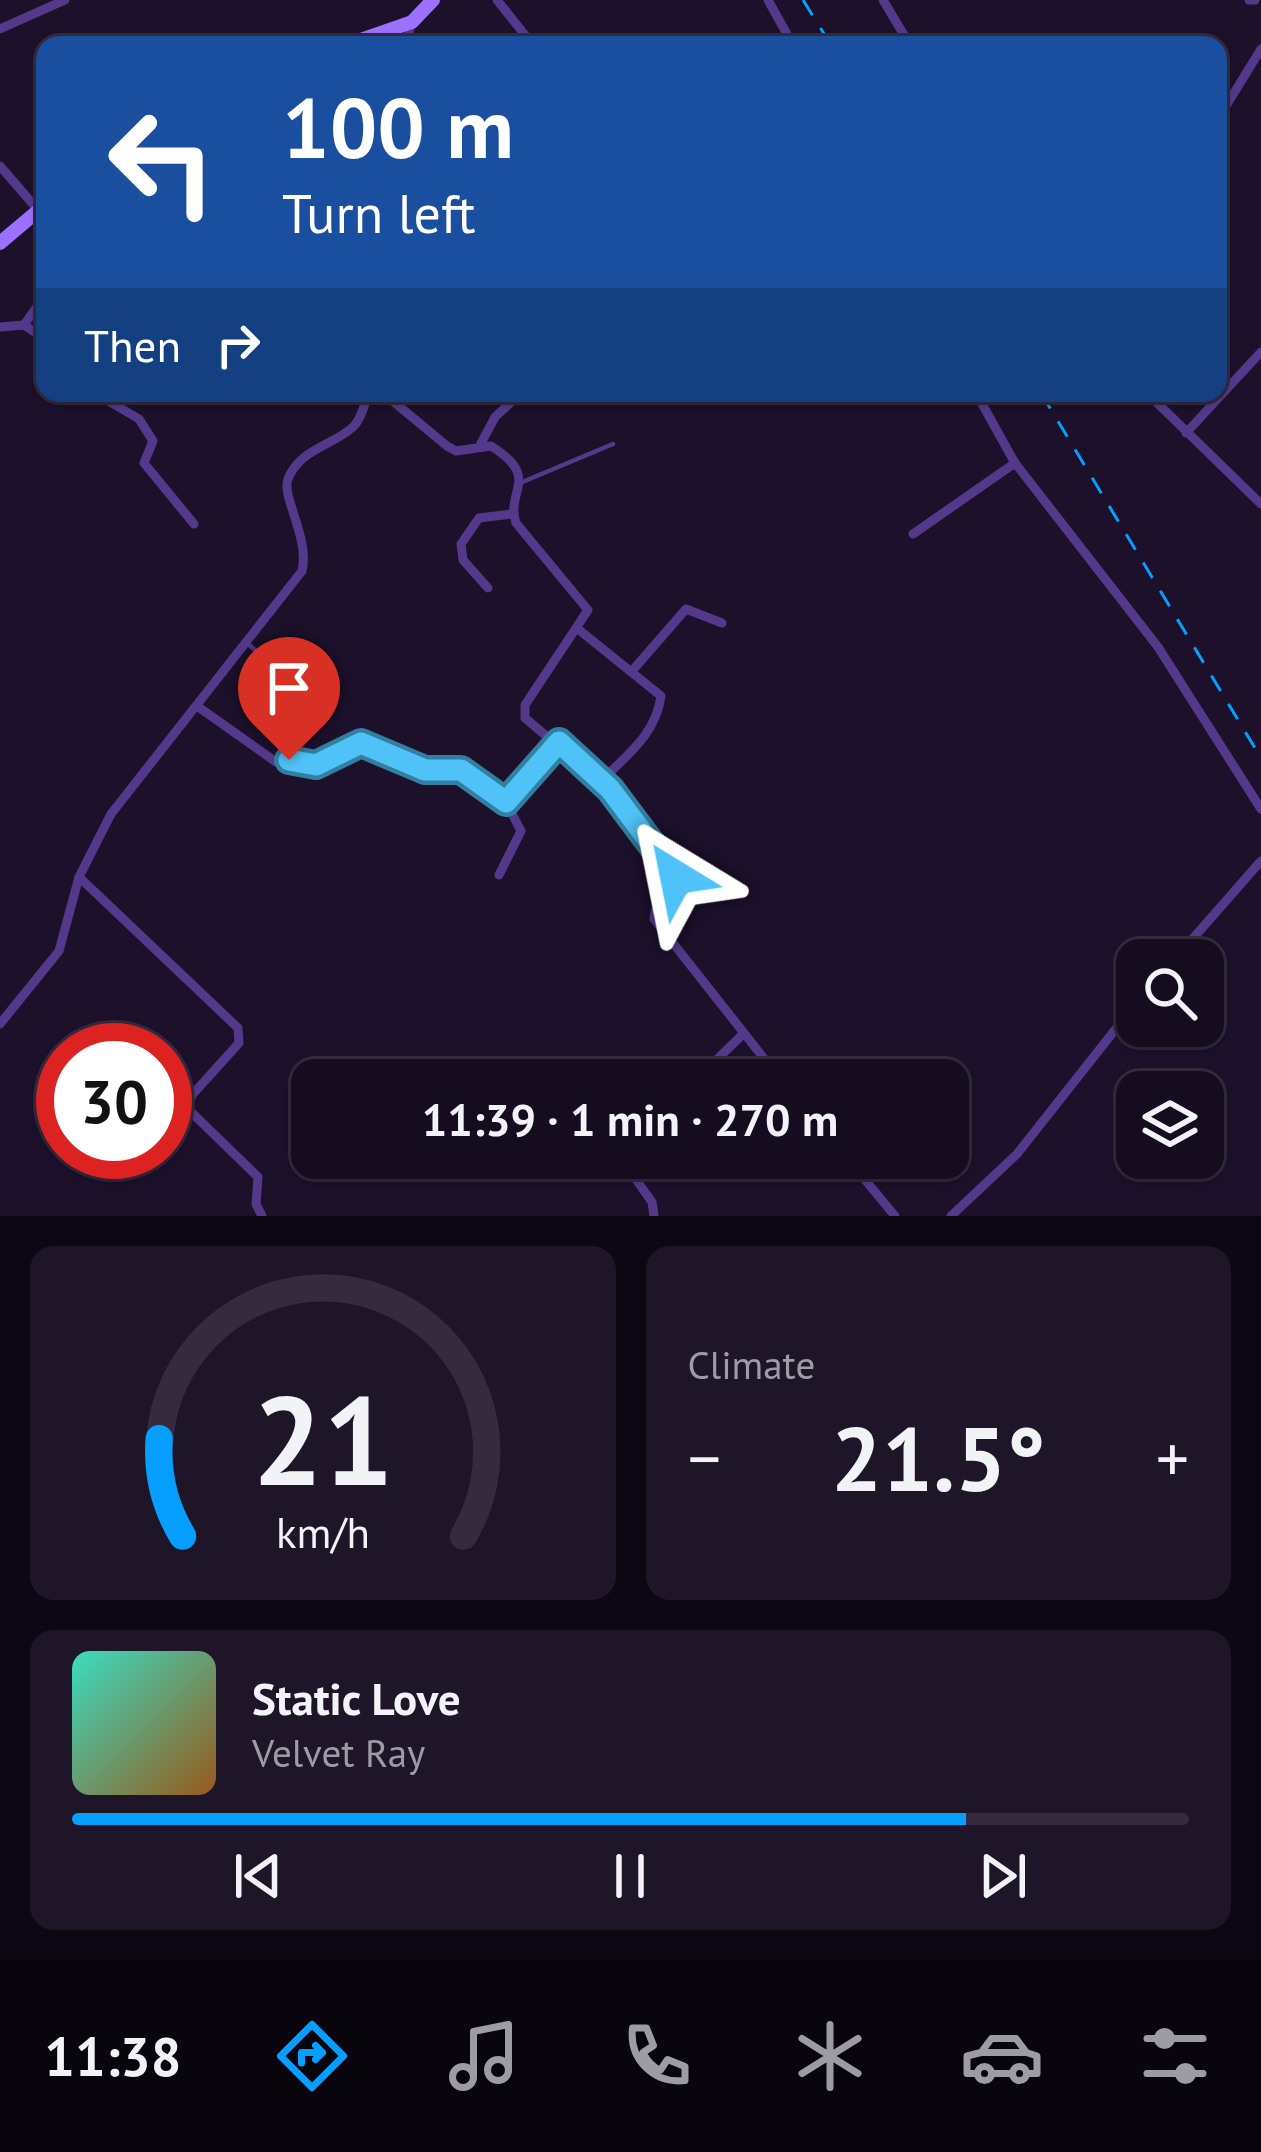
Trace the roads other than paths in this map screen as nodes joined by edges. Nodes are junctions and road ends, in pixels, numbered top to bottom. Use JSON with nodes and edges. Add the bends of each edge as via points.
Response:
{"nodes":[{"id":1,"x":65,"y":0,"type":"edge"},
{"id":2,"x":433,"y":0,"type":"edge"},
{"id":3,"x":497,"y":0,"type":"edge"},
{"id":4,"x":768,"y":0,"type":"edge"},
{"id":5,"x":883,"y":0,"type":"edge"},
{"id":6,"x":412,"y":22,"type":"junction"},
{"id":7,"x":0,"y":29,"type":"edge"},
{"id":8,"x":372,"y":36,"type":"edge"},
{"id":9,"x":408,"y":36,"type":"edge"},
{"id":10,"x":526,"y":36,"type":"edge"},
{"id":11,"x":788,"y":36,"type":"edge"},
{"id":12,"x":905,"y":36,"type":"edge"},
{"id":13,"x":1261,"y":49,"type":"edge"},
{"id":14,"x":1227,"y":104,"type":"edge"},
{"id":15,"x":0,"y":166,"type":"edge"},
{"id":16,"x":36,"y":204,"type":"edge"},
{"id":17,"x":36,"y":216,"type":"edge"},
{"id":18,"x":0,"y":243,"type":"edge"},
{"id":19,"x":36,"y":308,"type":"edge"},
{"id":20,"x":24,"y":325,"type":"junction"},
{"id":21,"x":0,"y":327,"type":"edge"},
{"id":22,"x":36,"y":333,"type":"edge"},
{"id":23,"x":1261,"y":352,"type":"edge"},
{"id":24,"x":1227,"y":389,"type":"edge"},
{"id":25,"x":109,"y":402,"type":"edge"},
{"id":26,"x":365,"y":402,"type":"edge"},
{"id":27,"x":394,"y":402,"type":"edge"},
{"id":28,"x":511,"y":402,"type":"edge"},
{"id":29,"x":981,"y":402,"type":"edge"},
{"id":30,"x":1156,"y":402,"type":"edge"},
{"id":31,"x":1215,"y":402,"type":"edge"},
{"id":32,"x":1186,"y":434,"type":"junction"},
{"id":33,"x":613,"y":444,"type":"dead end"},
{"id":34,"x":479,"y":445,"type":"junction"},
{"id":35,"x":1015,"y":463,"type":"junction"},
{"id":36,"x":520,"y":483,"type":"junction"},
{"id":37,"x":1261,"y":504,"type":"edge"},
{"id":38,"x":512,"y":514,"type":"junction"},
{"id":39,"x":194,"y":524,"type":"dead end"},
{"id":40,"x":913,"y":534,"type":"dead end"},
{"id":41,"x":488,"y":589,"type":"dead end"},
{"id":42,"x":722,"y":622,"type":"dead end"},
{"id":43,"x":578,"y":629,"type":"junction"},
{"id":44,"x":247,"y":643,"type":"junction"},
{"id":45,"x":632,"y":671,"type":"junction"},
{"id":46,"x":310,"y":694,"type":"dead end"},
{"id":47,"x":197,"y":706,"type":"junction"},
{"id":48,"x":559,"y":742,"type":"junction"},
{"id":49,"x":602,"y":781,"type":"junction"},
{"id":50,"x":506,"y":802,"type":"junction"},
{"id":51,"x":1261,"y":809,"type":"edge"},
{"id":52,"x":1261,"y":861,"type":"edge"},
{"id":53,"x":499,"y":875,"type":"dead end"},
{"id":54,"x":79,"y":877,"type":"junction"},
{"id":55,"x":1192,"y":939,"type":"edge"},
{"id":56,"x":0,"y":1024,"type":"edge"},
{"id":57,"x":1116,"y":1029,"type":"edge"},
{"id":58,"x":743,"y":1034,"type":"junction"},
{"id":59,"x":717,"y":1059,"type":"edge"},
{"id":60,"x":764,"y":1059,"type":"edge"},
{"id":61,"x":635,"y":1179,"type":"edge"},
{"id":62,"x":865,"y":1179,"type":"edge"},
{"id":63,"x":262,"y":1216,"type":"edge"},
{"id":64,"x":654,"y":1216,"type":"edge"},
{"id":65,"x":896,"y":1216,"type":"edge"},
{"id":66,"x":952,"y":1216,"type":"edge"}],
"edges":[{"from":1,"to":7,"type":"street"},
{"from":2,"to":6,"type":"main road"},
{"from":3,"to":10,"type":"street"},
{"from":4,"to":11,"type":"street"},
{"from":5,"to":12,"type":"street"},
{"from":6,"to":8,"type":"main road"},
{"from":6,"to":9,"type":"street"},
{"from":13,"to":14,"type":"street"},
{"from":15,"to":16,"type":"street"},
{"from":17,"to":18,"type":"main road"},
{"from":19,"to":20,"type":"street"},
{"from":20,"to":21,"type":"street"},
{"from":20,"to":22,"type":"street"},
{"from":23,"to":24,"type":"street"},
{"from":25,"to":39,"type":"street","via":[[143,423],[153,441],[144,463]]},
{"from":26,"to":44,"type":"street","via":[[357,423],[311,451],[287,480],[304,544],[302,571]]},
{"from":27,"to":34,"type":"street","via":[[452,449]]},
{"from":28,"to":34,"type":"street"},
{"from":29,"to":35,"type":"street"},
{"from":30,"to":32,"type":"street"},
{"from":31,"to":32,"type":"street"},
{"from":32,"to":37,"type":"street"},
{"from":33,"to":36,"type":"lane"},
{"from":34,"to":36,"type":"street","via":[[502,452]]},
{"from":35,"to":40,"type":"street"},
{"from":35,"to":51,"type":"street","via":[[1158,647]]},
{"from":36,"to":38,"type":"street"},
{"from":38,"to":41,"type":"street","via":[[479,518],[461,544],[463,560]]},
{"from":38,"to":43,"type":"street","via":[[586,604]]},
{"from":42,"to":45,"type":"street","via":[[683,610]]},
{"from":43,"to":45,"type":"street"},
{"from":43,"to":48,"type":"street","via":[[523,710],[530,725]]},
{"from":44,"to":46,"type":"lane"},
{"from":44,"to":47,"type":"street"},
{"from":45,"to":49,"type":"street","via":[[658,691],[659,708],[642,741]]},
{"from":47,"to":50,"type":"street","via":[[276,762],[316,765],[361,743],[425,770],[461,770]]},
{"from":47,"to":54,"type":"street","via":[[111,814]]},
{"from":48,"to":49,"type":"street"},
{"from":48,"to":50,"type":"street"},
{"from":49,"to":58,"type":"street","via":[[675,870],[672,890],[653,914],[657,925]]},
{"from":50,"to":53,"type":"street","via":[[521,831]]},
{"from":52,"to":55,"type":"street"},
{"from":54,"to":56,"type":"street","via":[[59,951]]},
{"from":54,"to":63,"type":"street","via":[[242,1035],[188,1109],[258,1177]]},
{"from":57,"to":66,"type":"street","via":[[1017,1154]]},
{"from":58,"to":59,"type":"street"},
{"from":58,"to":60,"type":"street"},
{"from":61,"to":64,"type":"street"},
{"from":62,"to":65,"type":"street"}]}
